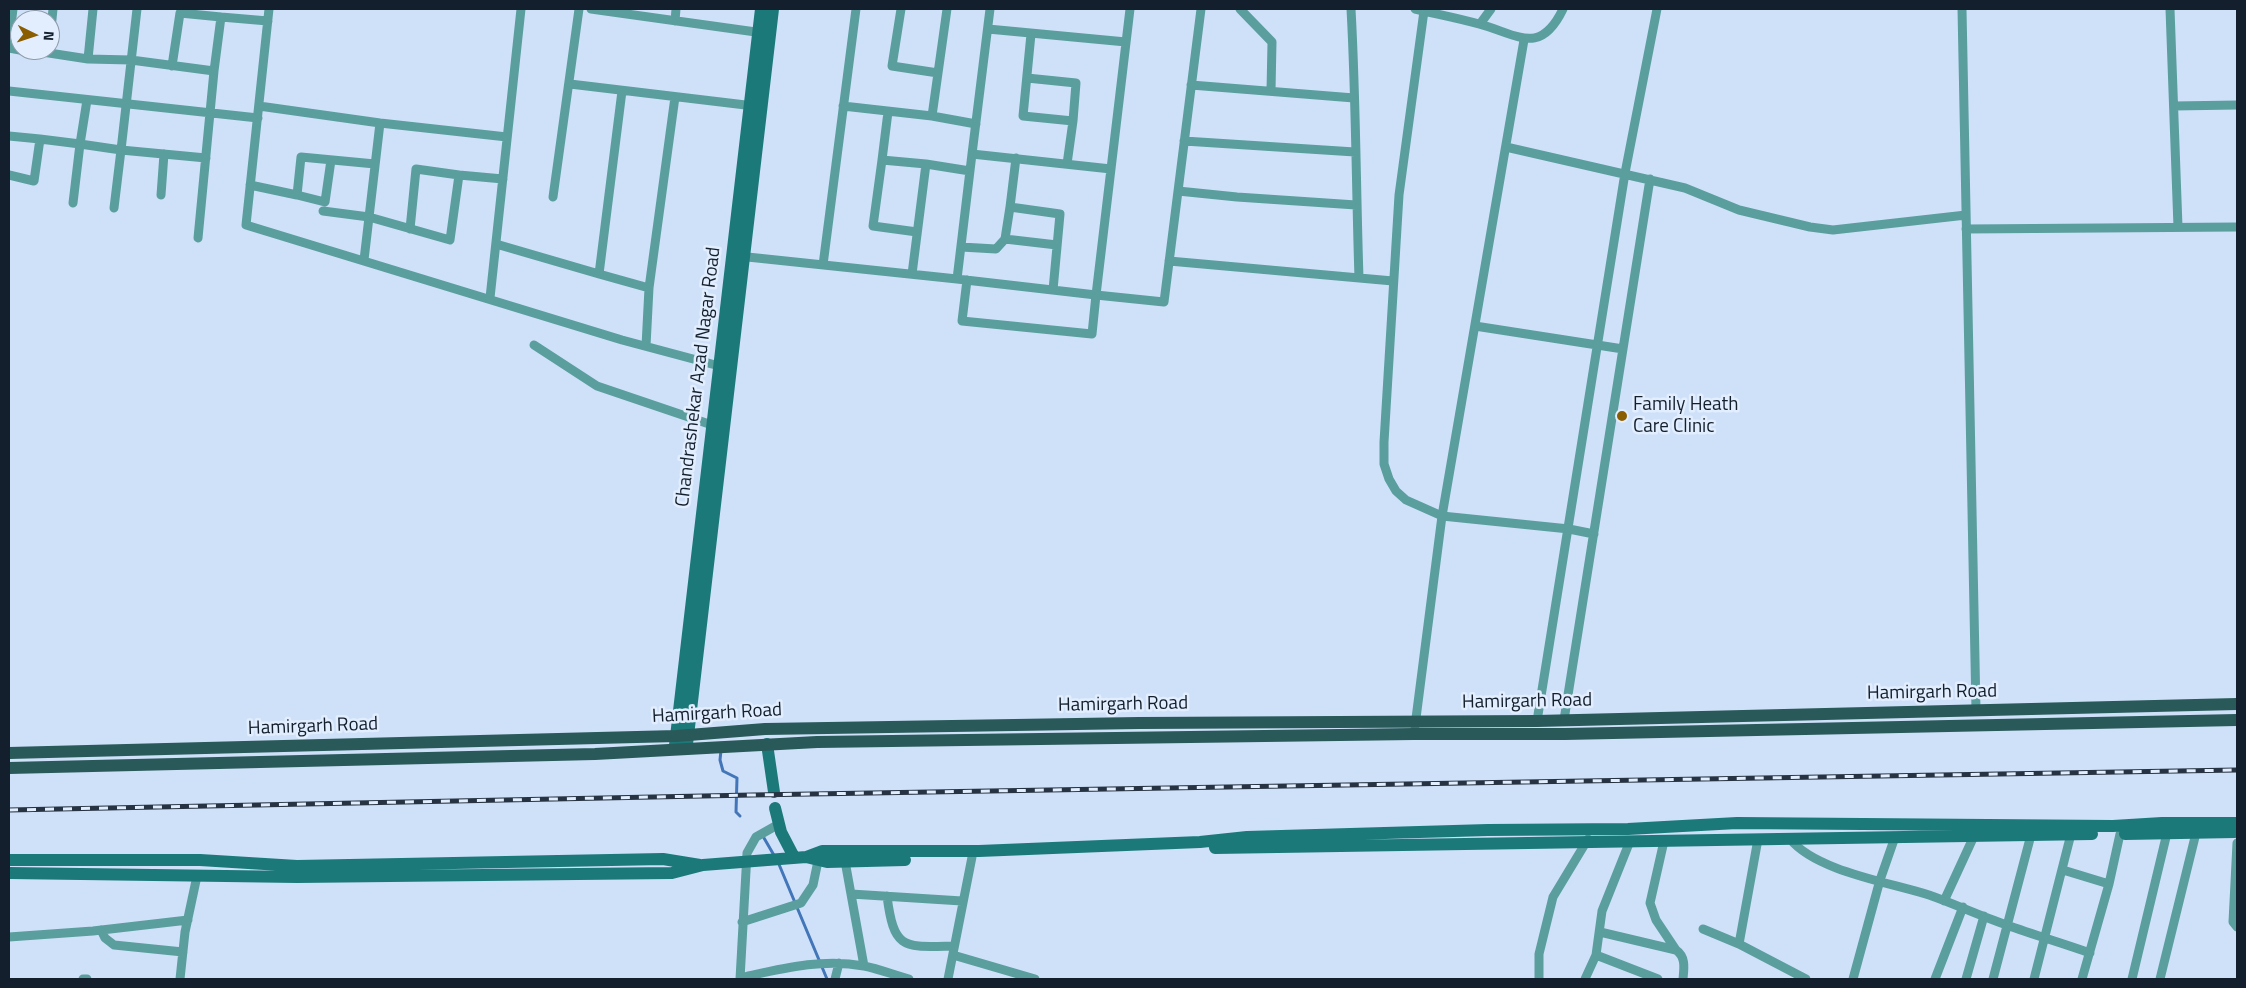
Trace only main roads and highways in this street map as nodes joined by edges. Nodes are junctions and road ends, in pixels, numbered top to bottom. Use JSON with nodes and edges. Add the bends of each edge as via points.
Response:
{"nodes":[{"id":1,"x":2237,"y":704,"type":"edge"},
{"id":2,"x":2237,"y":720,"type":"edge"},
{"id":3,"x":1415,"y":728,"type":"junction"},
{"id":4,"x":9,"y":753,"type":"edge"},
{"id":5,"x":9,"y":768,"type":"edge"}],
"edges":[{"from":1,"to":3,"type":"main road","name":"Hamirgarh Road","via":[[1564,720]]},
{"from":2,"to":3,"type":"main road","name":"Hamirgarh Road","via":[[1565,734]]},
{"from":3,"to":4,"type":"main road","name":"Hamirgarh Road","via":[[1139,723],[774,728],[682,736]]},
{"from":3,"to":5,"type":"main road","name":"Hamirgarh Road","via":[[767,744],[595,754]]}]}
